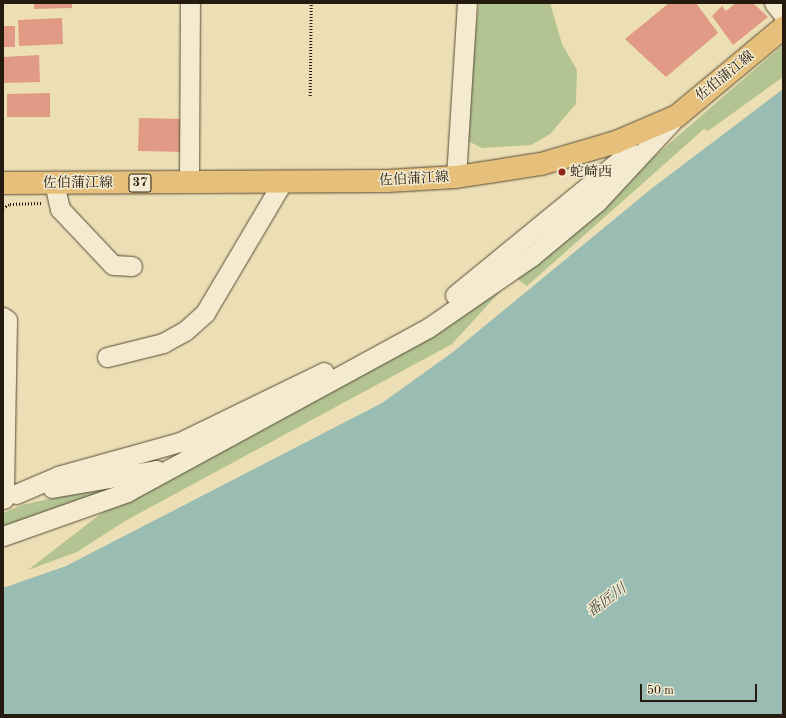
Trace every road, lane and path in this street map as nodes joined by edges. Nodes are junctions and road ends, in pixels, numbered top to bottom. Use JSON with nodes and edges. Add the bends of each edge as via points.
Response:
{"nodes":[{"id":1,"x":190,"y":3,"type":"edge"},
{"id":2,"x":311,"y":3,"type":"edge"},
{"id":3,"x":467,"y":3,"type":"edge"},
{"id":4,"x":774,"y":3,"type":"edge"},
{"id":5,"x":783,"y":14,"type":"edge"},
{"id":6,"x":783,"y":28,"type":"edge"},
{"id":7,"x":310,"y":96,"type":"dead end"},
{"id":8,"x":677,"y":116,"type":"junction"},
{"id":9,"x":456,"y":177,"type":"junction"},
{"id":10,"x":3,"y":183,"type":"edge"},
{"id":11,"x":54,"y":183,"type":"junction"},
{"id":12,"x":188,"y":183,"type":"junction"},
{"id":13,"x":282,"y":183,"type":"junction"},
{"id":14,"x":10,"y":204,"type":"dead end"},
{"id":15,"x":3,"y":208,"type":"edge"},
{"id":16,"x":132,"y":266,"type":"dead end"},
{"id":17,"x":3,"y":316,"type":"edge"},
{"id":18,"x":107,"y":357,"type":"dead end"},
{"id":19,"x":175,"y":466,"type":"junction"},
{"id":20,"x":8,"y":497,"type":"edge"},
{"id":21,"x":3,"y":536,"type":"edge"}],
"edges":[{"from":1,"to":12,"type":"street"},
{"from":2,"to":7,"type":"path"},
{"from":3,"to":9,"type":"street"},
{"from":4,"to":5,"type":"street"},
{"from":6,"to":8,"type":"main road","name":"佐伯蒲江線","number":"37"},
{"from":8,"to":9,"type":"main road","name":"佐伯蒲江線","number":"37","via":[[648,130],[583,153],[541,164]]},
{"from":8,"to":19,"type":"street","via":[[597,202],[525,261],[428,328]]},
{"from":8,"to":20,"type":"street","via":[[437,308],[328,370],[180,442],[58,476]]},
{"from":9,"to":13,"type":"main road","name":"佐伯蒲江線","number":"37"},
{"from":10,"to":11,"type":"main road","name":"佐伯蒲江線","number":"37"},
{"from":11,"to":12,"type":"main road","name":"佐伯蒲江線","number":"37"},
{"from":11,"to":16,"type":"street","via":[[60,209],[113,265]]},
{"from":12,"to":13,"type":"main road","name":"佐伯蒲江線","number":"37"},
{"from":13,"to":18,"type":"street","via":[[205,313],[185,331],[163,344]]},
{"from":14,"to":15,"type":"path"},
{"from":17,"to":20,"type":"street","via":[[7,320]]},
{"from":19,"to":20,"type":"street"},
{"from":19,"to":21,"type":"street","via":[[127,492]]}]}
